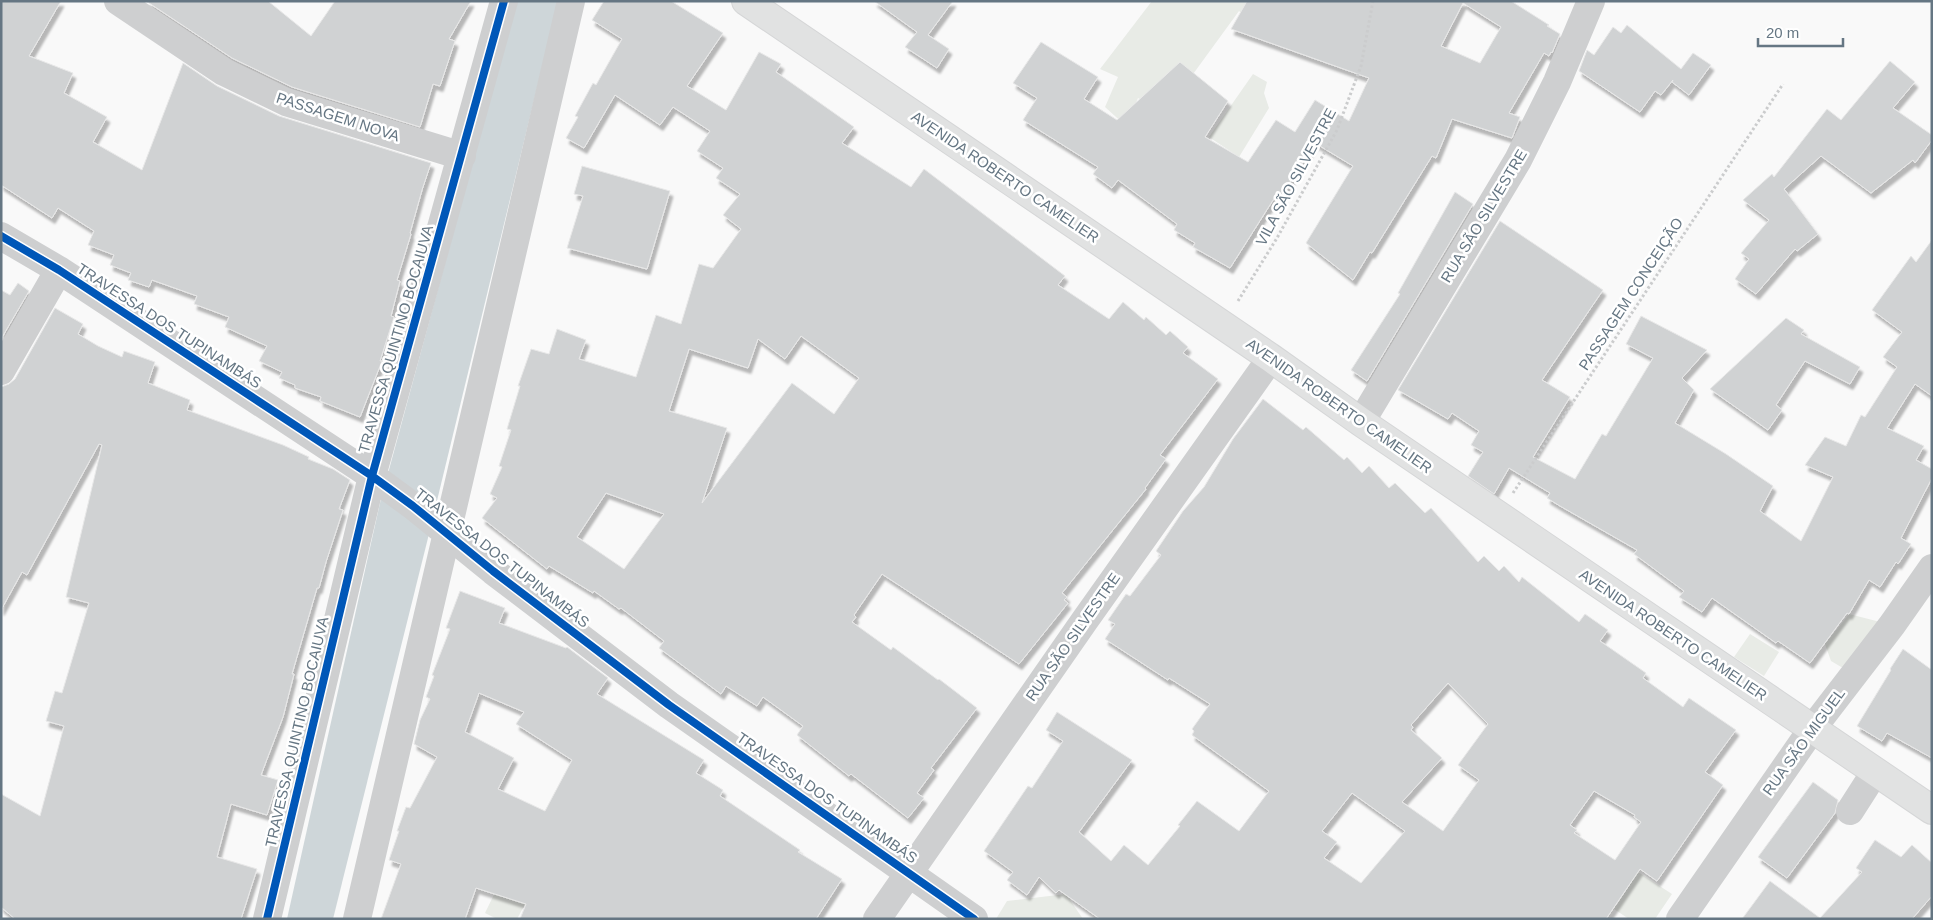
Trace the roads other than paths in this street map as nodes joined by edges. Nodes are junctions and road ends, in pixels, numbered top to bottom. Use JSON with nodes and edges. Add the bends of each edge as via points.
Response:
{"nodes":[{"id":1,"x":118,"y":1,"type":"edge"},
{"id":2,"x":504,"y":1,"type":"edge"},
{"id":3,"x":571,"y":1,"type":"edge"},
{"id":4,"x":746,"y":1,"type":"edge"},
{"id":5,"x":1591,"y":1,"type":"edge"},
{"id":6,"x":462,"y":156,"type":"junction"},
{"id":7,"x":1,"y":236,"type":"edge"},
{"id":8,"x":59,"y":270,"type":"junction"},
{"id":9,"x":1271,"y":358,"type":"junction"},
{"id":10,"x":1,"y":372,"type":"edge"},
{"id":11,"x":1361,"y":422,"type":"junction"},
{"id":12,"x":372,"y":476,"type":"junction"},
{"id":13,"x":448,"y":533,"type":"junction"},
{"id":14,"x":1932,"y":568,"type":"edge"},
{"id":15,"x":1812,"y":729,"type":"junction"},
{"id":16,"x":1876,"y":772,"type":"junction"},
{"id":17,"x":1932,"y":810,"type":"edge"},
{"id":18,"x":1850,"y":811,"type":"dead end"},
{"id":19,"x":909,"y":872,"type":"junction"},
{"id":20,"x":267,"y":919,"type":"edge"},
{"id":21,"x":357,"y":919,"type":"edge"},
{"id":22,"x":877,"y":919,"type":"edge"},
{"id":23,"x":974,"y":919,"type":"edge"},
{"id":24,"x":1680,"y":919,"type":"edge"}],
"edges":[{"from":1,"to":6,"type":"street","name":"PASSAGEM NOVA","via":[[224,72],[286,102]]},
{"from":2,"to":6,"type":"street","name":"TRAVESSA QUINTINO BOCAIUVA"},
{"from":3,"to":13,"type":"street"},
{"from":4,"to":9,"type":"main road","name":"AVENIDA ROBERTO CAMELIER"},
{"from":5,"to":11,"type":"street","name":"RUA SÃO SILVESTRE","via":[[1557,82],[1518,160]]},
{"from":6,"to":12,"type":"street","name":"TRAVESSA QUINTINO BOCAIUVA"},
{"from":7,"to":8,"type":"street","name":"TRAVESSA DOS TUPINAMBÁS"},
{"from":8,"to":10,"type":"street"},
{"from":8,"to":12,"type":"street","name":"TRAVESSA DOS TUPINAMBÁS"},
{"from":9,"to":11,"type":"main road","name":"AVENIDA ROBERTO CAMELIER"},
{"from":9,"to":19,"type":"street","name":"RUA SÃO SILVESTRE"},
{"from":11,"to":15,"type":"main road","name":"AVENIDA ROBERTO CAMELIER"},
{"from":12,"to":13,"type":"street","name":"TRAVESSA DOS TUPINAMBÁS"},
{"from":12,"to":20,"type":"street","name":"TRAVESSA QUINTINO BOCAIUVA"},
{"from":13,"to":19,"type":"street","name":"TRAVESSA DOS TUPINAMBÁS","via":[[669,705]]},
{"from":13,"to":21,"type":"street"},
{"from":14,"to":15,"type":"street","name":"RUA SÃO MIGUEL"},
{"from":15,"to":16,"type":"main road","name":"AVENIDA ROBERTO CAMELIER"},
{"from":15,"to":24,"type":"street","name":"RUA SÃO MIGUEL"},
{"from":16,"to":17,"type":"main road","name":"AVENIDA ROBERTO CAMELIER"},
{"from":16,"to":18,"type":"street"},
{"from":19,"to":22,"type":"street","name":"RUA SÃO SILVESTRE"},
{"from":19,"to":23,"type":"street","name":"TRAVESSA DOS TUPINAMBÁS"}]}
